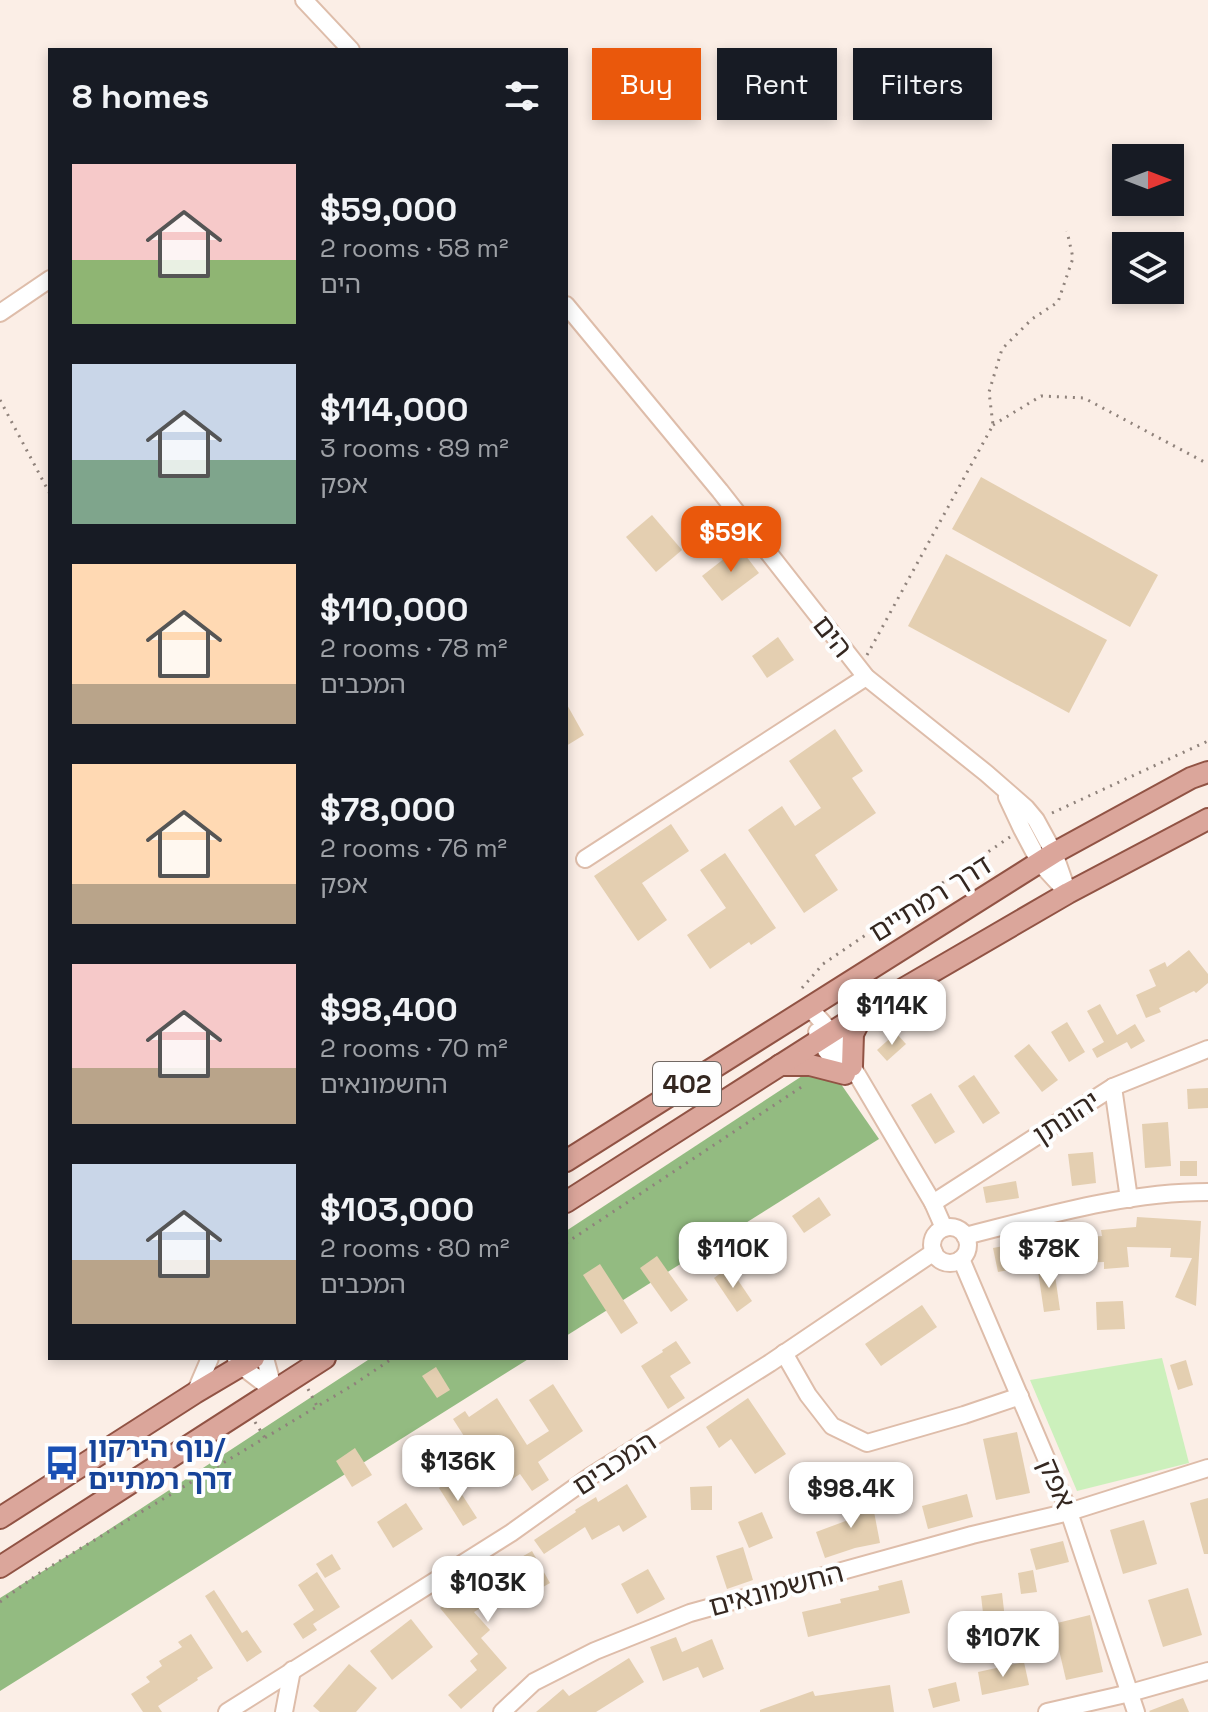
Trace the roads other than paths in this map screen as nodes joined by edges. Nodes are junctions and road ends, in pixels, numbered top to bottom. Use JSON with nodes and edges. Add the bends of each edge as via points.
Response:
{"nodes":[{"id":1,"x":304,"y":0,"type":"edge"},
{"id":2,"x":349,"y":48,"type":"edge"},
{"id":3,"x":48,"y":280,"type":"edge"},
{"id":4,"x":568,"y":307,"type":"edge"},
{"id":5,"x":0,"y":313,"type":"edge"},
{"id":6,"x":863,"y":673,"type":"junction"},
{"id":7,"x":1208,"y":772,"type":"edge"},
{"id":8,"x":1208,"y":819,"type":"edge"},
{"id":9,"x":1047,"y":858,"type":"junction"},
{"id":10,"x":585,"y":859,"type":"dead end"},
{"id":11,"x":1068,"y":893,"type":"junction"},
{"id":12,"x":805,"y":997,"type":"junction"},
{"id":13,"x":865,"y":1011,"type":"junction"},
{"id":14,"x":825,"y":1035,"type":"junction"},
{"id":15,"x":1208,"y":1049,"type":"edge"},
{"id":16,"x":780,"y":1065,"type":"junction"},
{"id":17,"x":848,"y":1070,"type":"junction"},
{"id":18,"x":1113,"y":1087,"type":"junction"},
{"id":19,"x":568,"y":1160,"type":"edge"},
{"id":20,"x":1208,"y":1192,"type":"edge"},
{"id":21,"x":1129,"y":1199,"type":"junction"},
{"id":22,"x":568,"y":1201,"type":"edge"},
{"id":23,"x":933,"y":1203,"type":"junction"},
{"id":24,"x":944,"y":1228,"type":"junction"},
{"id":25,"x":965,"y":1236,"type":"junction"},
{"id":26,"x":934,"y":1252,"type":"junction"},
{"id":27,"x":961,"y":1259,"type":"junction"},
{"id":28,"x":784,"y":1353,"type":"junction"},
{"id":29,"x":209,"y":1360,"type":"edge"},
{"id":30,"x":243,"y":1360,"type":"edge"},
{"id":31,"x":266,"y":1360,"type":"edge"},
{"id":32,"x":322,"y":1360,"type":"edge"},
{"id":33,"x":274,"y":1391,"type":"junction"},
{"id":34,"x":195,"y":1393,"type":"junction"},
{"id":35,"x":1020,"y":1396,"type":"junction"},
{"id":36,"x":1208,"y":1468,"type":"edge"},
{"id":37,"x":1069,"y":1512,"type":"junction"},
{"id":38,"x":0,"y":1518,"type":"edge"},
{"id":39,"x":0,"y":1567,"type":"edge"},
{"id":40,"x":292,"y":1670,"type":"junction"},
{"id":41,"x":1208,"y":1671,"type":"edge"},
{"id":42,"x":1130,"y":1693,"type":"junction"},
{"id":43,"x":227,"y":1712,"type":"edge"},
{"id":44,"x":284,"y":1712,"type":"edge"},
{"id":45,"x":502,"y":1712,"type":"edge"},
{"id":46,"x":1047,"y":1712,"type":"edge"},
{"id":47,"x":1136,"y":1712,"type":"edge"}],
"edges":[{"from":1,"to":2,"type":"street"},
{"from":3,"to":5,"type":"street"},
{"from":4,"to":6,"type":"street","name":"הים"},
{"from":6,"to":9,"type":"street","name":"הים","via":[[1026,808]]},
{"from":6,"to":10,"type":"street"},
{"from":7,"to":9,"type":"main road","name":"דרך רמתיים","number":"402"},
{"from":8,"to":11,"type":"main road","number":"402"},
{"from":9,"to":11,"type":"street","name":"הים"},
{"from":9,"to":12,"type":"main road","name":"דרך רמתיים","number":"402"},
{"from":11,"to":13,"type":"main road","number":"402"},
{"from":12,"to":14,"type":"street"},
{"from":12,"to":19,"type":"main road","name":"דרך רמתיים","number":"402"},
{"from":13,"to":14,"type":"main road","number":"402"},
{"from":13,"to":17,"type":"main road","via":[[853,1034]]},
{"from":14,"to":16,"type":"main road","number":"402"},
{"from":14,"to":17,"type":"street"},
{"from":15,"to":18,"type":"street","name":"יהונתן"},
{"from":16,"to":17,"type":"main road"},
{"from":16,"to":22,"type":"main road","number":"402"},
{"from":17,"to":23,"type":"street"},
{"from":18,"to":21,"type":"street"},
{"from":18,"to":23,"type":"street","name":"יהונתן"},
{"from":20,"to":21,"type":"street"},
{"from":21,"to":25,"type":"street"},
{"from":23,"to":24,"type":"street"},
{"from":24,"to":25,"type":"street","via":[[956,1228]]},
{"from":24,"to":26,"type":"street","via":[[935,1235]]},
{"from":25,"to":27,"type":"street","via":[[967,1251]]},
{"from":26,"to":27,"type":"street","via":[[945,1263]]},
{"from":26,"to":28,"type":"street","name":"המכבים"},
{"from":27,"to":35,"type":"street","name":"אפק"},
{"from":28,"to":35,"type":"street","via":[[832,1426],[867,1443]]},
{"from":28,"to":40,"type":"street","name":"המכבים"},
{"from":29,"to":34,"type":"street"},
{"from":30,"to":33,"type":"street"},
{"from":30,"to":34,"type":"main road"},
{"from":31,"to":33,"type":"street"},
{"from":32,"to":33,"type":"main road"},
{"from":33,"to":39,"type":"main road"},
{"from":34,"to":38,"type":"main road"},
{"from":35,"to":37,"type":"street","name":"אפק"},
{"from":36,"to":37,"type":"street","name":"החשמונאים"},
{"from":37,"to":42,"type":"street","name":"אפק"},
{"from":37,"to":45,"type":"street","name":"החשמונאים","via":[[690,1613],[534,1682]]},
{"from":40,"to":43,"type":"street","name":"המכבים"},
{"from":40,"to":44,"type":"street"},
{"from":41,"to":42,"type":"street"},
{"from":42,"to":46,"type":"street"},
{"from":42,"to":47,"type":"street","name":"אפק"}]}
